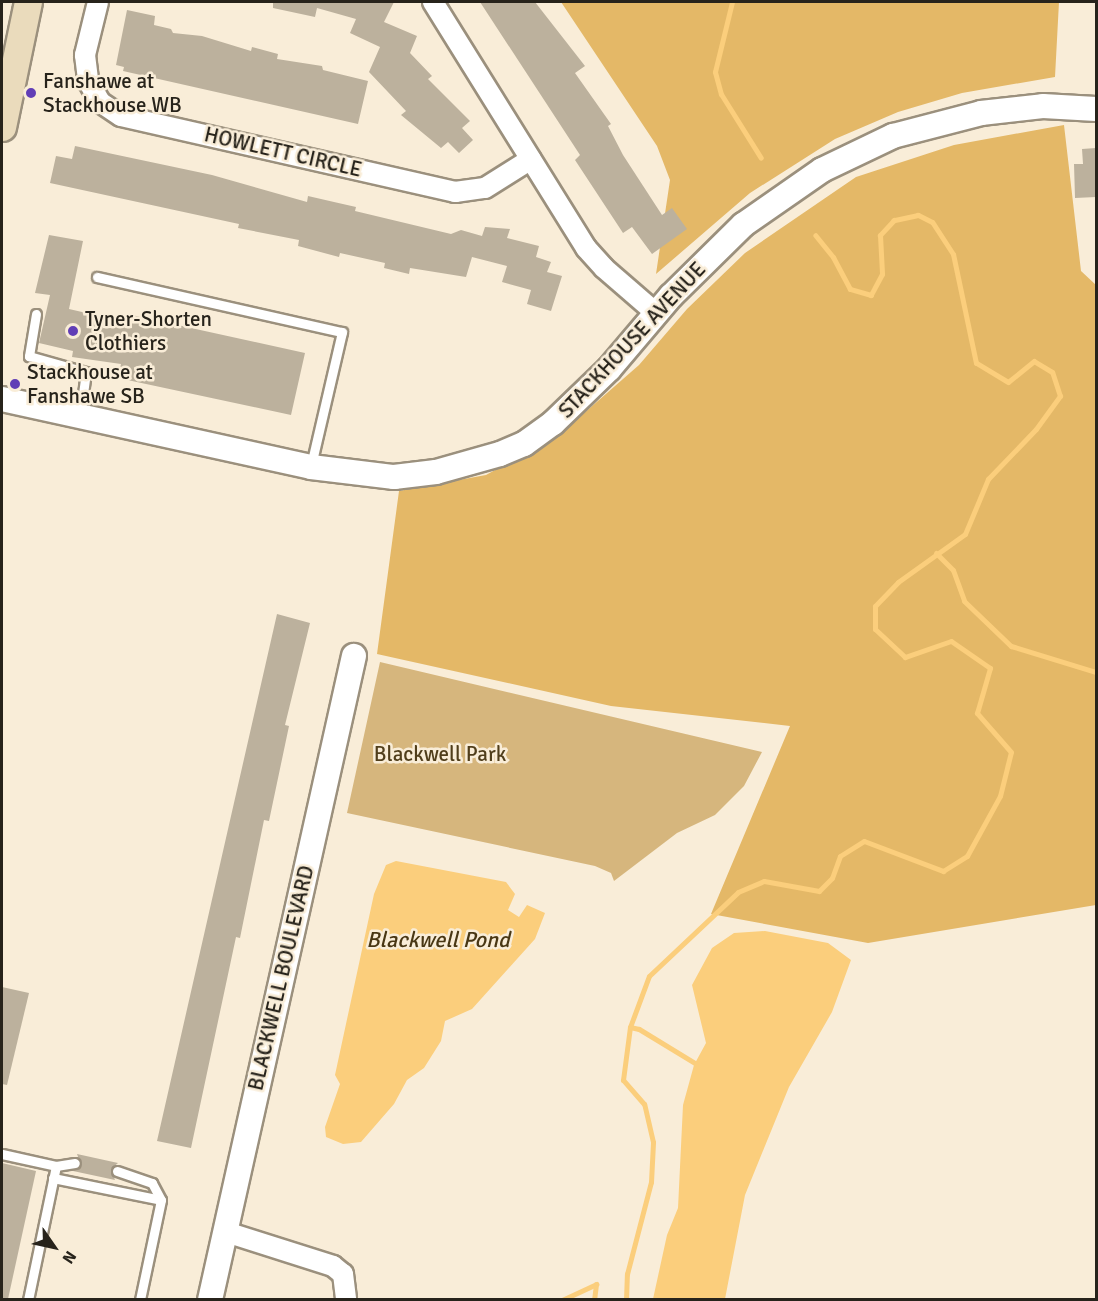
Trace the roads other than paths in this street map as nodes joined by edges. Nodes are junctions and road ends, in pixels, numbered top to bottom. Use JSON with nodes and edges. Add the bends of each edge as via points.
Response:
{"nodes":[{"id":1,"x":28,"y":2,"type":"edge"},
{"id":2,"x":98,"y":2,"type":"edge"},
{"id":3,"x":433,"y":2,"type":"edge"},
{"id":4,"x":1096,"y":109,"type":"edge"},
{"id":5,"x":2,"y":127,"type":"edge"},
{"id":6,"x":531,"y":159,"type":"junction"},
{"id":7,"x":97,"y":276,"type":"dead end"},
{"id":8,"x":656,"y":313,"type":"junction"},
{"id":9,"x":36,"y":314,"type":"dead end"},
{"id":10,"x":2,"y":399,"type":"edge"},
{"id":11,"x":80,"y":417,"type":"junction"},
{"id":12,"x":310,"y":467,"type":"junction"},
{"id":13,"x":354,"y":656,"type":"dead end"},
{"id":14,"x":2,"y":1154,"type":"edge"},
{"id":15,"x":75,"y":1163,"type":"dead end"},
{"id":16,"x":56,"y":1166,"type":"junction"},
{"id":17,"x":117,"y":1171,"type":"dead end"},
{"id":18,"x":53,"y":1178,"type":"junction"},
{"id":19,"x":161,"y":1200,"type":"junction"},
{"id":20,"x":226,"y":1232,"type":"junction"},
{"id":21,"x":28,"y":1299,"type":"edge"},
{"id":22,"x":140,"y":1299,"type":"edge"},
{"id":23,"x":210,"y":1299,"type":"edge"},
{"id":24,"x":346,"y":1299,"type":"edge"}],
"edges":[{"from":1,"to":5,"type":"main road"},
{"from":2,"to":6,"type":"street","name":"HOWLETT CIRCLE","via":[[86,56],[87,81],[100,102],[121,116],[455,192],[485,188]]},
{"from":3,"to":6,"type":"street"},
{"from":4,"to":8,"type":"street","name":"STACKHOUSE AVENUE","via":[[1043,106],[981,113],[893,136],[822,170],[742,225]]},
{"from":6,"to":8,"type":"street","via":[[586,248],[603,268]]},
{"from":7,"to":12,"type":"lane","via":[[342,332]]},
{"from":8,"to":12,"type":"street","name":"STACKHOUSE AVENUE","via":[[609,369],[553,423],[524,444],[436,472],[394,477]]},
{"from":9,"to":11,"type":"lane","via":[[29,356],[86,372]]},
{"from":10,"to":11,"type":"street","name":"STACKHOUSE AVENUE"},
{"from":11,"to":12,"type":"street","name":"STACKHOUSE AVENUE"},
{"from":13,"to":20,"type":"street","name":"BLACKWELL BOULEVARD"},
{"from":14,"to":16,"type":"lane"},
{"from":15,"to":16,"type":"lane"},
{"from":16,"to":18,"type":"lane"},
{"from":17,"to":19,"type":"lane","via":[[152,1183]]},
{"from":18,"to":19,"type":"lane"},
{"from":18,"to":21,"type":"lane"},
{"from":19,"to":22,"type":"lane"},
{"from":20,"to":23,"type":"street","name":"BLACKWELL BOULEVARD"},
{"from":20,"to":24,"type":"street","via":[[333,1266],[343,1274]]}]}
